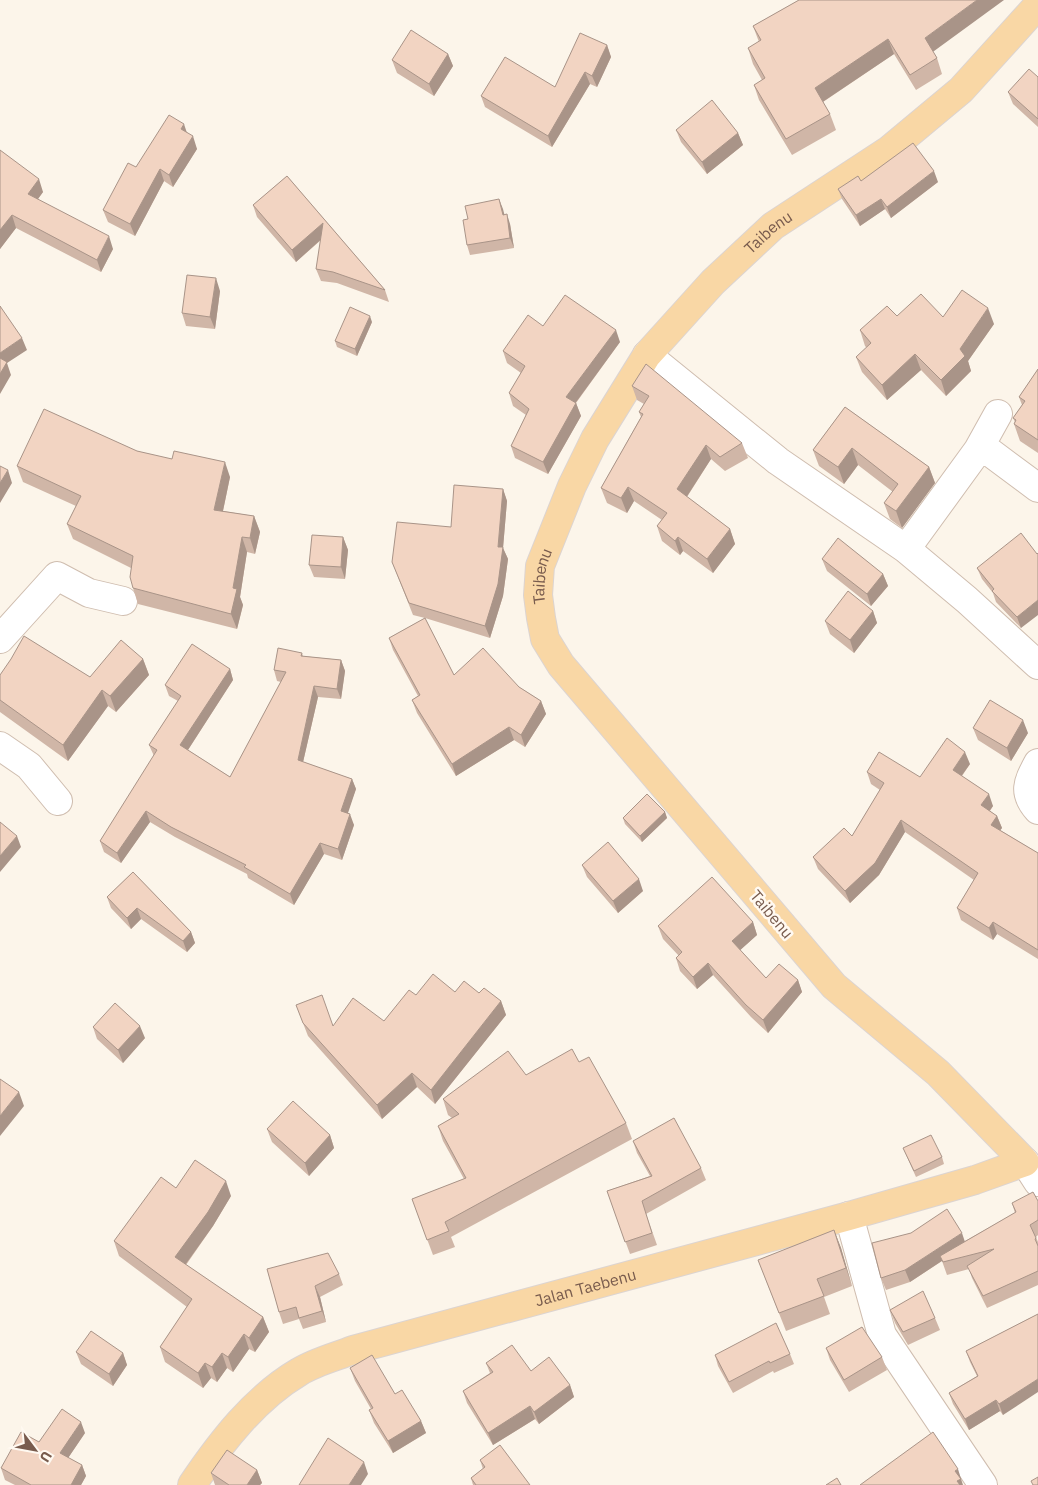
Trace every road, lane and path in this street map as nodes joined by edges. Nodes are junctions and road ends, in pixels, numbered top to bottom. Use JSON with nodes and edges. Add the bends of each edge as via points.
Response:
{"nodes":[{"id":1,"x":1038,"y":4,"type":"edge"},
{"id":2,"x":648,"y":355,"type":"junction"},
{"id":3,"x":998,"y":414,"type":"dead end"},
{"id":4,"x":981,"y":445,"type":"junction"},
{"id":5,"x":1038,"y":488,"type":"edge"},
{"id":6,"x":906,"y":549,"type":"junction"},
{"id":7,"x":123,"y":601,"type":"dead end"},
{"id":8,"x":0,"y":639,"type":"edge"},
{"id":9,"x":1038,"y":665,"type":"edge"},
{"id":10,"x":0,"y":746,"type":"edge"},
{"id":11,"x":1038,"y":763,"type":"edge"},
{"id":12,"x":58,"y":801,"type":"dead end"},
{"id":13,"x":1038,"y":810,"type":"edge"},
{"id":14,"x":1031,"y":1172,"type":"edge"},
{"id":15,"x":849,"y":1216,"type":"junction"},
{"id":16,"x":192,"y":1485,"type":"edge"},
{"id":17,"x":983,"y":1485,"type":"edge"}],
"edges":[{"from":1,"to":2,"type":"main road","name":"Taibenu","via":[[961,90],[890,150],[773,226],[713,282]]},
{"from":2,"to":6,"type":"street","via":[[778,461]]},
{"from":2,"to":14,"type":"main road","name":"Taibenu","via":[[595,439],[540,566],[538,595],[545,639],[592,704],[834,986],[938,1073]]},
{"from":3,"to":4,"type":"street"},
{"from":4,"to":5,"type":"street"},
{"from":4,"to":6,"type":"street"},
{"from":6,"to":9,"type":"street"},
{"from":7,"to":8,"type":"street","via":[[89,593],[57,576]]},
{"from":10,"to":12,"type":"street","via":[[29,766]]},
{"from":11,"to":13,"type":"street","via":[[1027,788],[1030,801]]},
{"from":14,"to":15,"type":"main road","name":"Jalan Taebenu","via":[[975,1180]]},
{"from":15,"to":16,"type":"main road","name":"Jalan Taebenu","via":[[353,1350],[300,1371],[272,1390],[238,1424]]},
{"from":15,"to":17,"type":"street","via":[[882,1335]]}]}
